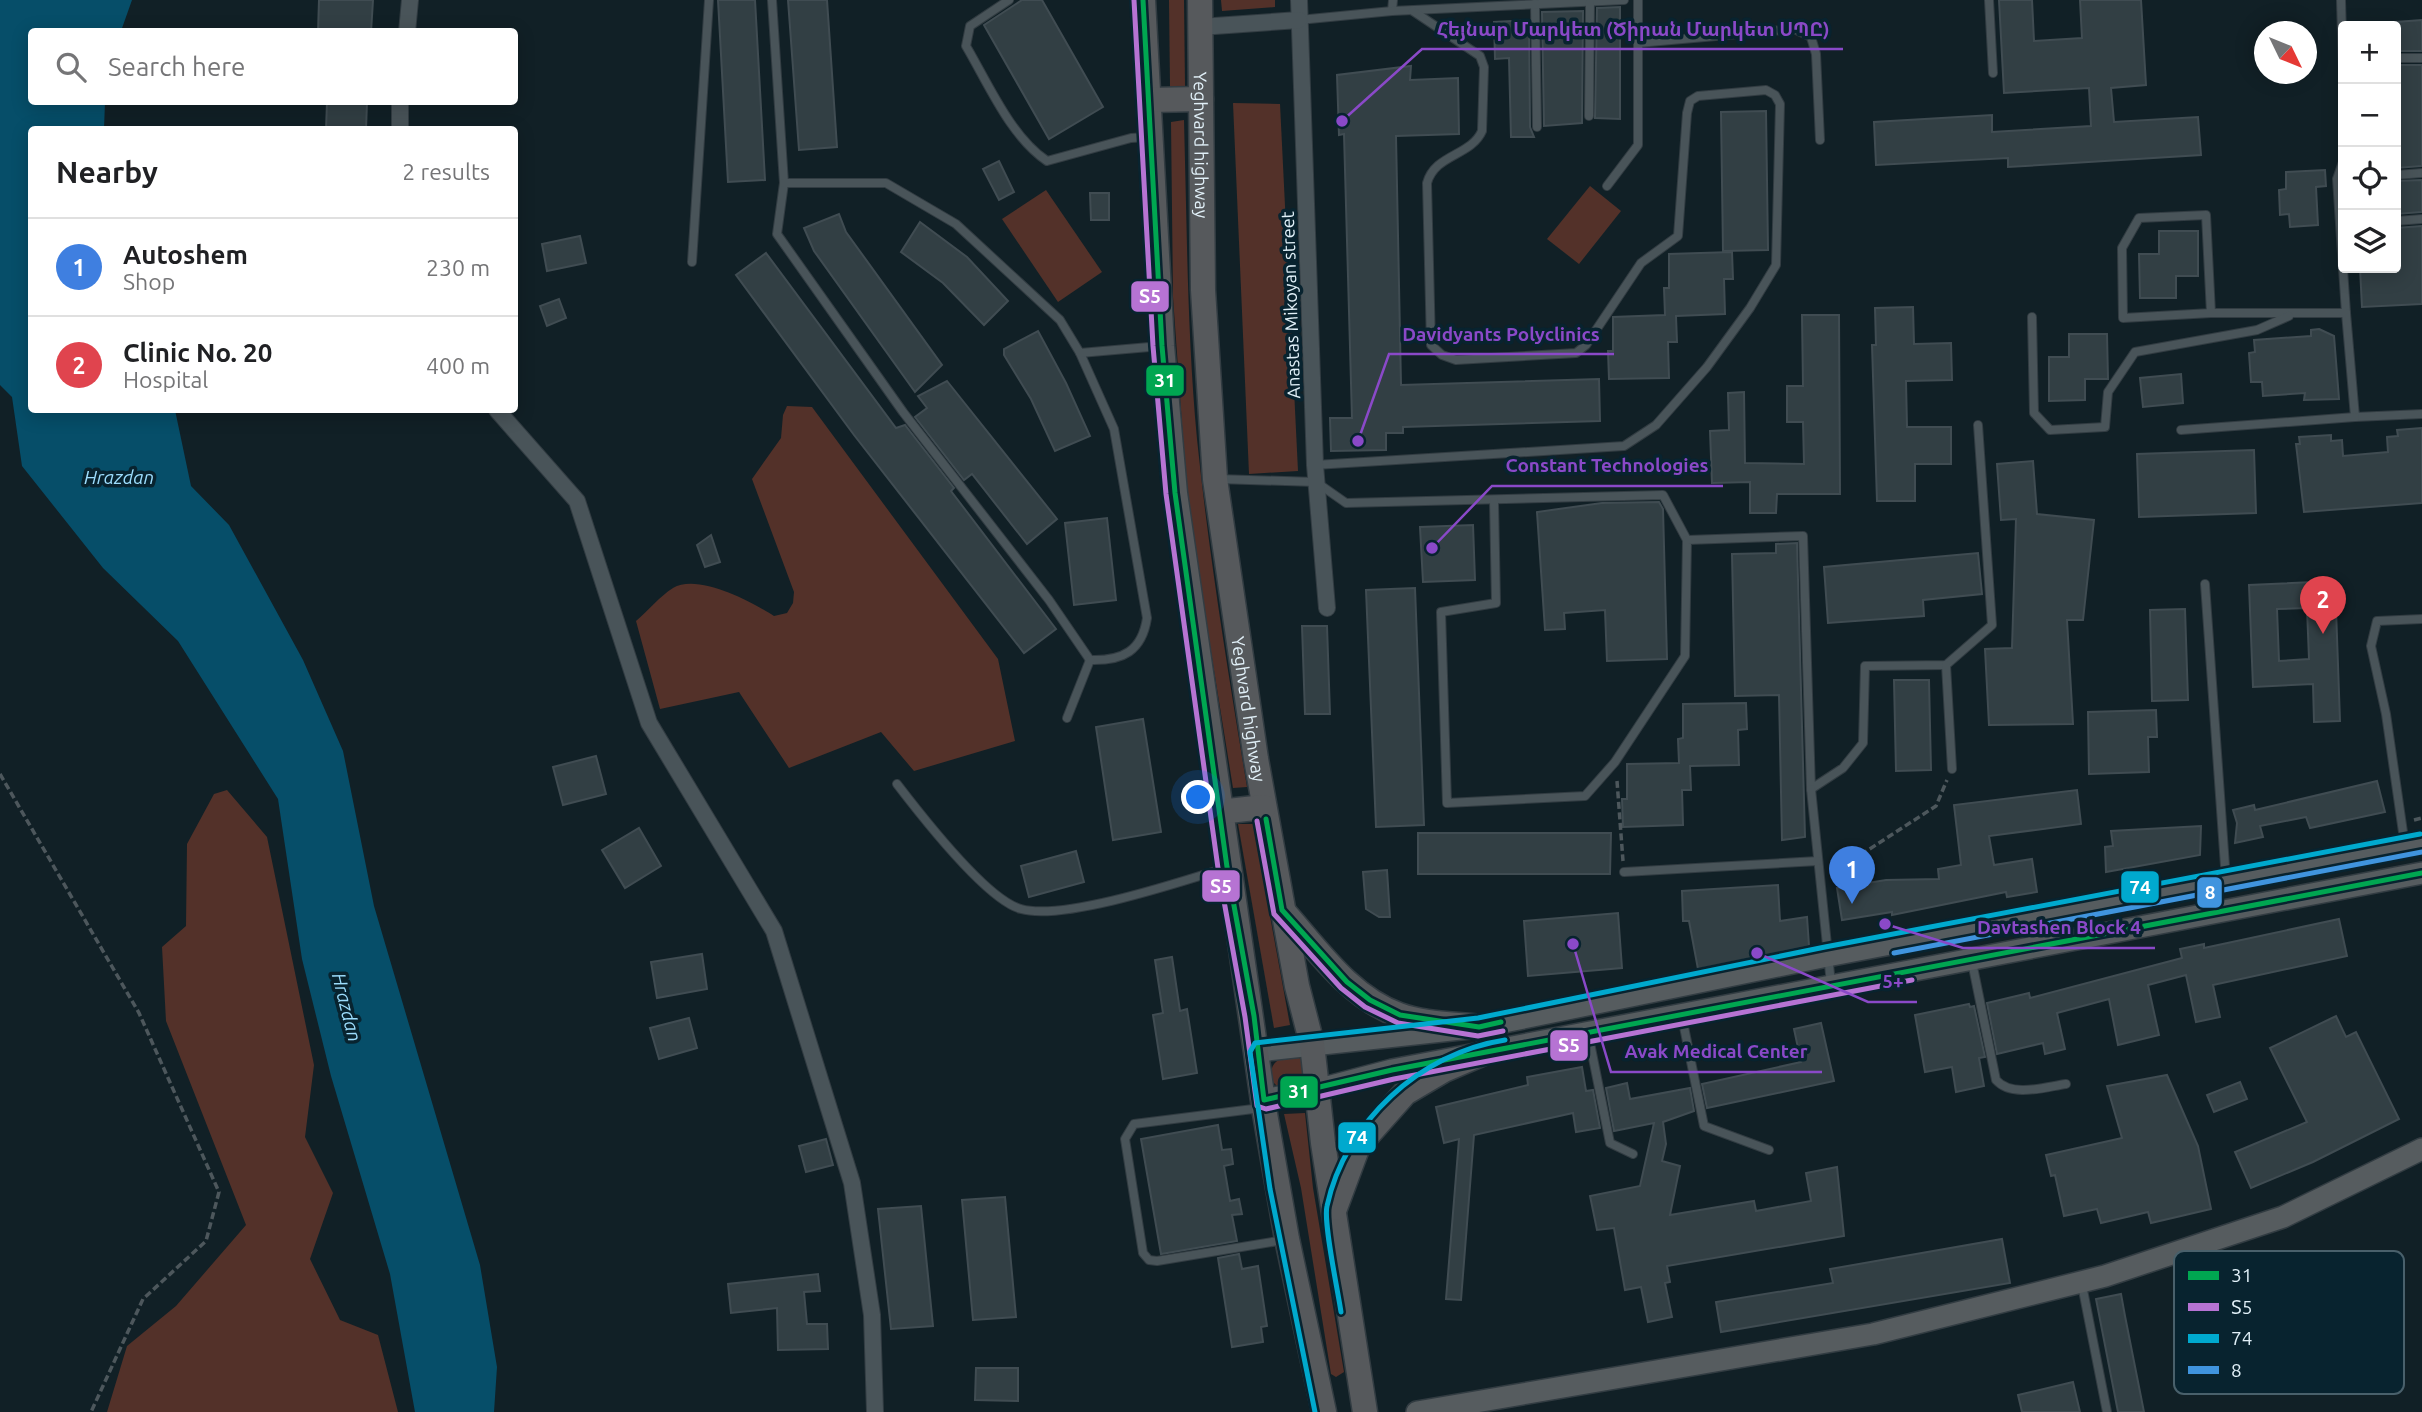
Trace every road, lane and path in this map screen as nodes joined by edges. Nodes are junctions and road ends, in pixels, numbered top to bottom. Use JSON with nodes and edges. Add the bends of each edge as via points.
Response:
{"nodes":[{"id":1,"x":410,"y":0,"type":"edge"},
{"id":2,"x":709,"y":0,"type":"edge"},
{"id":3,"x":772,"y":0,"type":"edge"},
{"id":4,"x":1009,"y":0,"type":"edge"},
{"id":5,"x":1143,"y":0,"type":"edge"},
{"id":6,"x":1200,"y":0,"type":"edge"},
{"id":7,"x":1298,"y":0,"type":"edge"},
{"id":8,"x":1393,"y":0,"type":"edge"},
{"id":9,"x":1624,"y":0,"type":"edge"},
{"id":10,"x":1638,"y":0,"type":"edge"},
{"id":11,"x":1989,"y":0,"type":"edge"},
{"id":12,"x":2341,"y":0,"type":"edge"},
{"id":13,"x":1590,"y":2,"type":"edge"},
{"id":14,"x":1535,"y":4,"type":"junction"},
{"id":15,"x":1413,"y":10,"type":"junction"},
{"id":16,"x":1392,"y":11,"type":"junction"},
{"id":17,"x":1299,"y":20,"type":"junction"},
{"id":18,"x":2342,"y":21,"type":"edge"},
{"id":19,"x":1200,"y":27,"type":"junction"},
{"id":20,"x":407,"y":28,"type":"edge"},
{"id":21,"x":1638,"y":43,"type":"junction"},
{"id":22,"x":2401,"y":58,"type":"edge"},
{"id":23,"x":2422,"y":58,"type":"edge"},
{"id":24,"x":1993,"y":73,"type":"dead end"},
{"id":25,"x":1201,"y":99,"type":"junction"},
{"id":26,"x":1149,"y":100,"type":"junction"},
{"id":27,"x":400,"y":105,"type":"edge"},
{"id":28,"x":1589,"y":116,"type":"dead end"},
{"id":29,"x":400,"y":126,"type":"edge"},
{"id":30,"x":1537,"y":127,"type":"dead end"},
{"id":31,"x":1151,"y":137,"type":"junction"},
{"id":32,"x":1820,"y":140,"type":"dead end"},
{"id":33,"x":2422,"y":173,"type":"edge"},
{"id":34,"x":2401,"y":174,"type":"edge"},
{"id":35,"x":784,"y":183,"type":"junction"},
{"id":36,"x":1607,"y":186,"type":"dead end"},
{"id":37,"x":2422,"y":219,"type":"edge"},
{"id":38,"x":2401,"y":221,"type":"edge"},
{"id":39,"x":692,"y":262,"type":"dead end"},
{"id":40,"x":2344,"y":273,"type":"edge"},
{"id":41,"x":2211,"y":313,"type":"junction"},
{"id":42,"x":2346,"y":313,"type":"junction"},
{"id":43,"x":2292,"y":315,"type":"junction"},
{"id":44,"x":2032,"y":317,"type":"dead end"},
{"id":45,"x":1162,"y":346,"type":"junction"},
{"id":46,"x":1080,"y":353,"type":"junction"},
{"id":47,"x":500,"y":413,"type":"edge"},
{"id":48,"x":2422,"y":414,"type":"edge"},
{"id":49,"x":2355,"y":417,"type":"junction"},
{"id":50,"x":1978,"y":425,"type":"dead end"},
{"id":51,"x":2181,"y":430,"type":"dead end"},
{"id":52,"x":1315,"y":465,"type":"junction"},
{"id":53,"x":1215,"y":479,"type":"junction"},
{"id":54,"x":1316,"y":482,"type":"junction"},
{"id":55,"x":1494,"y":501,"type":"junction"},
{"id":56,"x":1688,"y":540,"type":"junction"},
{"id":57,"x":2205,"y":583,"type":"dead end"},
{"id":58,"x":1327,"y":608,"type":"dead end"},
{"id":59,"x":2422,"y":619,"type":"edge"},
{"id":60,"x":1090,"y":660,"type":"junction"},
{"id":61,"x":1946,"y":666,"type":"junction"},
{"id":62,"x":1067,"y":718,"type":"dead end"},
{"id":63,"x":1615,"y":762,"type":"junction"},
{"id":64,"x":1952,"y":769,"type":"joint"},
{"id":65,"x":0,"y":774,"type":"edge"},
{"id":66,"x":897,"y":785,"type":"dead end"},
{"id":67,"x":1811,"y":789,"type":"junction"},
{"id":68,"x":1264,"y":807,"type":"junction"},
{"id":69,"x":1220,"y":812,"type":"junction"},
{"id":70,"x":2413,"y":844,"type":"edge"},
{"id":71,"x":1818,"y":861,"type":"junction"},
{"id":72,"x":1227,"y":867,"type":"junction"},
{"id":73,"x":1819,"y":870,"type":"junction"},
{"id":74,"x":1624,"y":872,"type":"joint"},
{"id":75,"x":2422,"y":873,"type":"edge"},
{"id":76,"x":2226,"y":880,"type":"junction"},
{"id":77,"x":1282,"y":911,"type":"junction"},
{"id":78,"x":1827,"y":956,"type":"junction"},
{"id":79,"x":1972,"y":959,"type":"junction"},
{"id":80,"x":1831,"y":985,"type":"junction"},
{"id":81,"x":1682,"y":1014,"type":"junction"},
{"id":82,"x":1479,"y":1027,"type":"junction"},
{"id":83,"x":1588,"y":1032,"type":"junction"},
{"id":84,"x":1312,"y":1044,"type":"junction"},
{"id":85,"x":1259,"y":1051,"type":"junction"},
{"id":86,"x":1486,"y":1052,"type":"junction"},
{"id":87,"x":2066,"y":1084,"type":"dead end"},
{"id":88,"x":1320,"y":1089,"type":"junction"},
{"id":89,"x":1264,"y":1104,"type":"junction"},
{"id":90,"x":2422,"y":1149,"type":"edge"},
{"id":91,"x":1769,"y":1150,"type":"dead end"},
{"id":92,"x":1633,"y":1154,"type":"dead end"},
{"id":93,"x":1335,"y":1209,"type":"junction"},
{"id":94,"x":1287,"y":1239,"type":"junction"},
{"id":95,"x":2178,"y":1251,"type":"edge"},
{"id":96,"x":2174,"y":1252,"type":"edge"},
{"id":97,"x":2082,"y":1282,"type":"junction"},
{"id":98,"x":91,"y":1412,"type":"edge"},
{"id":99,"x":875,"y":1412,"type":"edge"},
{"id":100,"x":1324,"y":1412,"type":"edge"},
{"id":101,"x":1365,"y":1412,"type":"edge"},
{"id":102,"x":1417,"y":1412,"type":"edge"},
{"id":103,"x":2107,"y":1412,"type":"edge"}],
"edges":[{"from":1,"to":20,"type":"street"},
{"from":2,"to":39,"type":"lane"},
{"from":3,"to":35,"type":"lane"},
{"from":4,"to":31,"type":"lane","via":[[970,26],[966,46],[1011,121],[1041,157],[1047,161],[1131,138]]},
{"from":5,"to":26,"type":"main road"},
{"from":6,"to":19,"type":"main road","name":"Yeghvard highway"},
{"from":7,"to":17,"type":"street","name":"Anastas Mikoyan street"},
{"from":8,"to":16,"type":"lane"},
{"from":9,"to":13,"type":"lane"},
{"from":10,"to":21,"type":"lane"},
{"from":11,"to":24,"type":"lane"},
{"from":12,"to":18,"type":"lane"},
{"from":13,"to":14,"type":"lane"},
{"from":13,"to":28,"type":"lane"},
{"from":14,"to":15,"type":"lane"},
{"from":14,"to":30,"type":"lane"},
{"from":15,"to":16,"type":"lane"},
{"from":15,"to":52,"type":"lane","via":[[1480,57],[1484,67],[1478,140],[1438,164],[1427,183],[1431,345],[1442,355],[1456,360],[1576,353],[1587,345],[1641,263],[1678,236],[1687,113],[1690,101],[1698,96],[1766,90],[1780,104],[1776,265],[1707,367],[1656,425],[1624,446]]},
{"from":16,"to":17,"type":"lane"},
{"from":17,"to":19,"type":"street"},
{"from":17,"to":52,"type":"street","name":"Anastas Mikoyan street"},
{"from":19,"to":25,"type":"main road","name":"Yeghvard highway"},
{"from":21,"to":32,"type":"lane","via":[[1794,29],[1811,37],[1816,54]]},
{"from":21,"to":36,"type":"lane","via":[[1638,145]]},
{"from":22,"to":23,"type":"lane"},
{"from":25,"to":26,"type":"main road"},
{"from":25,"to":53,"type":"main road","name":"Yeghvard highway","via":[[1203,290]]},
{"from":26,"to":31,"type":"main road"},
{"from":27,"to":29,"type":"street"},
{"from":31,"to":45,"type":"main road"},
{"from":33,"to":34,"type":"lane"},
{"from":35,"to":46,"type":"lane","via":[[886,183],[956,224],[1060,320]]},
{"from":35,"to":60,"type":"lane","via":[[777,234],[903,412]]},
{"from":37,"to":38,"type":"lane"},
{"from":40,"to":42,"type":"lane"},
{"from":41,"to":41,"type":"lane","via":[[2123,318],[2122,248],[2139,218],[2206,215]]},
{"from":41,"to":43,"type":"lane"},
{"from":42,"to":43,"type":"lane"},
{"from":42,"to":49,"type":"lane"},
{"from":43,"to":44,"type":"lane","via":[[2257,330],[2135,352],[2108,392],[2105,427],[2050,430],[2034,413]]},
{"from":45,"to":46,"type":"lane"},
{"from":45,"to":69,"type":"main road","via":[[1175,493]]},
{"from":46,"to":60,"type":"lane","via":[[1114,429],[1147,618],[1145,633],[1123,658]]},
{"from":47,"to":99,"type":"street","via":[[577,501],[649,723],[774,931],[852,1183],[872,1315]]},
{"from":48,"to":49,"type":"lane"},
{"from":49,"to":51,"type":"lane"},
{"from":50,"to":61,"type":"lane","via":[[1992,625]]},
{"from":52,"to":54,"type":"street","name":"Anastas Mikoyan street"},
{"from":53,"to":54,"type":"lane"},
{"from":53,"to":68,"type":"main road","name":"Yeghvard highway"},
{"from":54,"to":55,"type":"lane","via":[[1346,503]]},
{"from":54,"to":58,"type":"street","name":"Anastas Mikoyan street"},
{"from":55,"to":56,"type":"lane","via":[[1663,495]]},
{"from":55,"to":63,"type":"lane","via":[[1496,604],[1441,612],[1447,803],[1586,796]]},
{"from":56,"to":63,"type":"lane","via":[[1685,656]]},
{"from":56,"to":67,"type":"lane","via":[[1802,536]]},
{"from":57,"to":76,"type":"lane"},
{"from":59,"to":70,"type":"lane","via":[[2376,621],[2371,646]]},
{"from":60,"to":62,"type":"lane"},
{"from":61,"to":64,"type":"lane"},
{"from":61,"to":67,"type":"lane","via":[[1865,666],[1863,743],[1843,768]]},
{"from":63,"to":74,"type":"path"},
{"from":64,"to":73,"type":"path","via":[[1936,806],[1865,852]]},
{"from":65,"to":98,"type":"path","via":[[139,1013],[219,1192],[206,1241],[143,1299]]},
{"from":66,"to":72,"type":"lane","via":[[952,851],[1019,909],[1044,912],[1134,895]]},
{"from":67,"to":71,"type":"lane"},
{"from":68,"to":69,"type":"main road"},
{"from":68,"to":77,"type":"main road","name":"Yeghvard highway"},
{"from":69,"to":72,"type":"main road"},
{"from":70,"to":76,"type":"main road"},
{"from":71,"to":73,"type":"lane"},
{"from":71,"to":74,"type":"lane"},
{"from":72,"to":85,"type":"main road"},
{"from":73,"to":78,"type":"lane"},
{"from":75,"to":79,"type":"main road"},
{"from":76,"to":78,"type":"main road"},
{"from":77,"to":82,"type":"main road","via":[[1347,982],[1370,1000],[1400,1016]]},
{"from":77,"to":84,"type":"main road","name":"Yeghvard highway"},
{"from":78,"to":80,"type":"lane"},
{"from":78,"to":82,"type":"main road"},
{"from":79,"to":80,"type":"main road"},
{"from":79,"to":87,"type":"lane","via":[[1996,1080],[2003,1088],[2015,1090]]},
{"from":80,"to":81,"type":"main road"},
{"from":81,"to":83,"type":"main road"},
{"from":81,"to":91,"type":"lane","via":[[1704,1126]]},
{"from":82,"to":84,"type":"main road"},
{"from":83,"to":86,"type":"main road"},
{"from":83,"to":92,"type":"lane","via":[[1610,1143]]},
{"from":84,"to":85,"type":"main road"},
{"from":84,"to":88,"type":"main road","name":"Yeghvard highway"},
{"from":85,"to":89,"type":"main road"},
{"from":86,"to":88,"type":"main road"},
{"from":86,"to":93,"type":"main road","via":[[1405,1093],[1358,1146]]},
{"from":88,"to":89,"type":"main road"},
{"from":88,"to":93,"type":"main road","name":"Yeghvard highway","via":[[1323,1143]]},
{"from":89,"to":94,"type":"main road"},
{"from":89,"to":94,"type":"lane","via":[[1134,1124],[1128,1130],[1125,1139],[1143,1252],[1157,1261]]},
{"from":90,"to":95,"type":"main road","via":[[2283,1217]]},
{"from":93,"to":101,"type":"main road","name":"Yeghvard highway"},
{"from":94,"to":100,"type":"main road"},
{"from":96,"to":97,"type":"main road"},
{"from":97,"to":102,"type":"main road","via":[[1873,1334]]},
{"from":97,"to":103,"type":"lane"}]}
